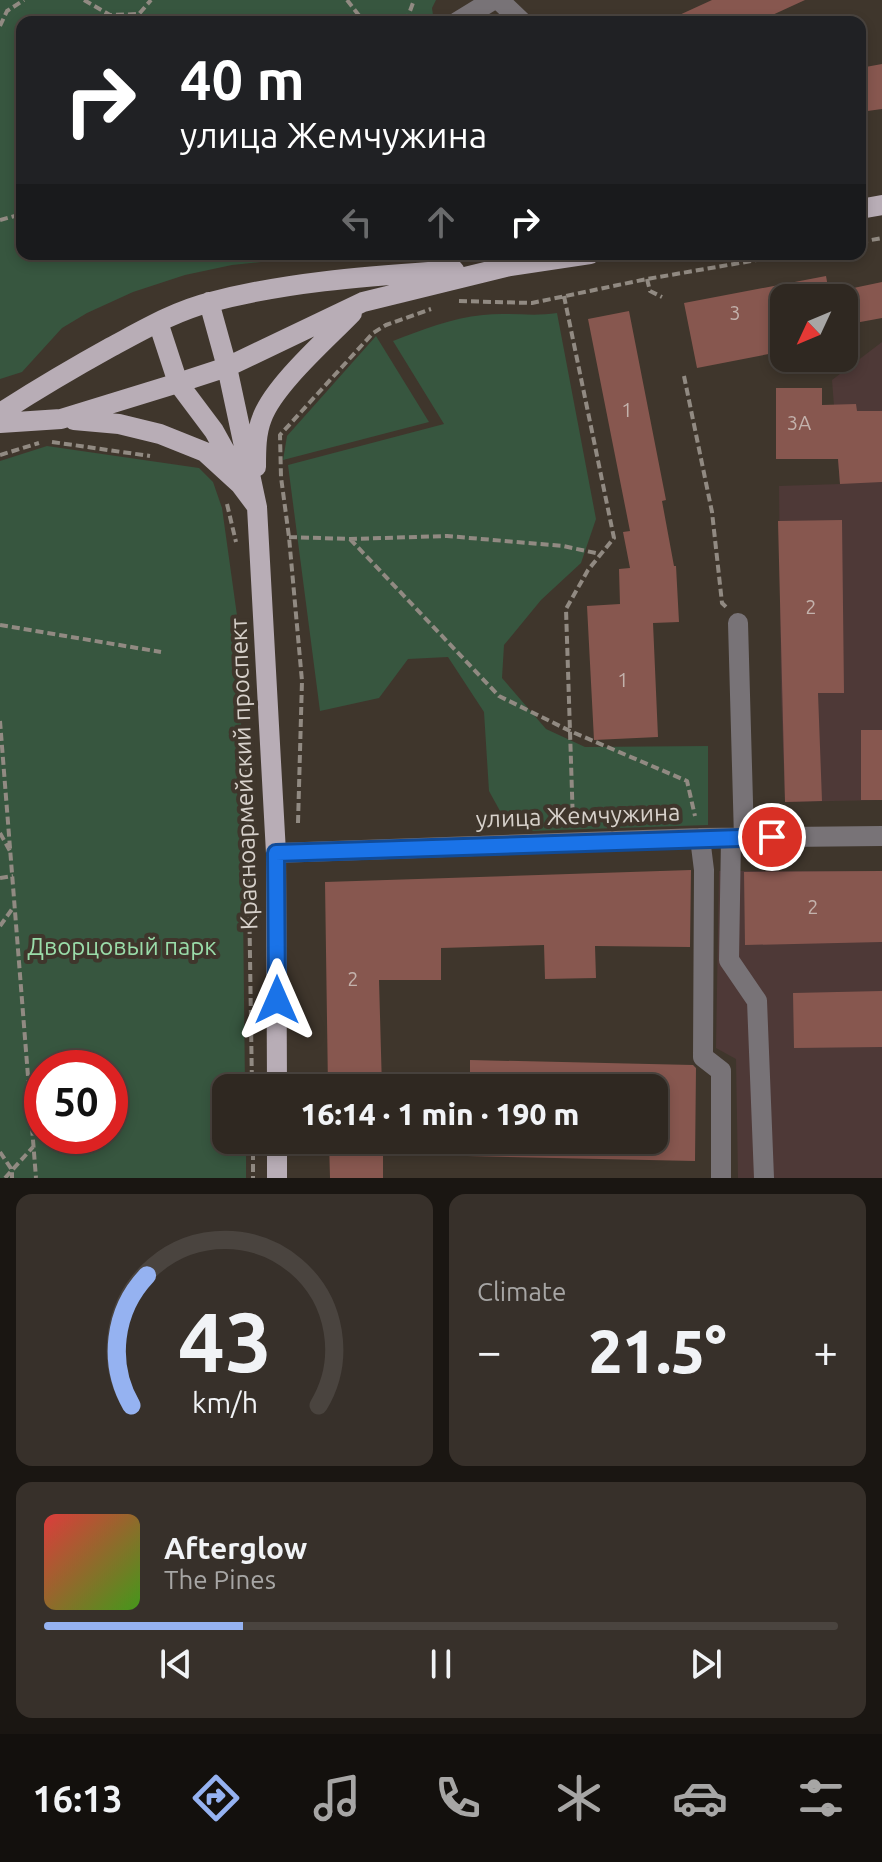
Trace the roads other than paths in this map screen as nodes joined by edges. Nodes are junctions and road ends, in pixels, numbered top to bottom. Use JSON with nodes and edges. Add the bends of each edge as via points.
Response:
{"nodes":[{"id":1,"x":496,"y":0,"type":"edge"},
{"id":2,"x":468,"y":16,"type":"edge"},
{"id":3,"x":515,"y":16,"type":"edge"},
{"id":4,"x":508,"y":260,"type":"edge"},
{"id":5,"x":209,"y":302,"type":"junction"},
{"id":6,"x":363,"y":302,"type":"junction"},
{"id":7,"x":158,"y":322,"type":"junction"},
{"id":8,"x":227,"y":367,"type":"junction"},
{"id":9,"x":178,"y":383,"type":"junction"},
{"id":10,"x":0,"y":413,"type":"edge"},
{"id":11,"x":61,"y":419,"type":"junction"},
{"id":12,"x":0,"y":423,"type":"edge"},
{"id":13,"x":257,"y":507,"type":"junction"},
{"id":14,"x":738,"y":623,"type":"road end"},
{"id":15,"x":882,"y":836,"type":"edge"},
{"id":16,"x":700,"y":838,"type":"junction"},
{"id":17,"x":737,"y":838,"type":"junction"},
{"id":18,"x":286,"y":853,"type":"junction"},
{"id":19,"x":278,"y":1074,"type":"edge"},
{"id":20,"x":277,"y":1154,"type":"edge"},
{"id":21,"x":277,"y":1178,"type":"edge"},
{"id":22,"x":721,"y":1178,"type":"edge"},
{"id":23,"x":764,"y":1178,"type":"edge"}],
"edges":[{"from":1,"to":2,"type":"street"},
{"from":1,"to":3,"type":"street"},
{"from":4,"to":5,"type":"main road","via":[[354,277]]},
{"from":4,"to":6,"type":"main road"},
{"from":5,"to":7,"type":"main road"},
{"from":5,"to":8,"type":"main road","name":"Красноармейский проспект"},
{"from":6,"to":8,"type":"main road"},
{"from":6,"to":13,"type":"main road","via":[[279,391],[263,416],[256,447]]},
{"from":7,"to":9,"type":"main road","name":"Красноармейский проспект"},
{"from":7,"to":10,"type":"main road"},
{"from":8,"to":9,"type":"main road"},
{"from":8,"to":13,"type":"main road","name":"Красноармейский проспект"},
{"from":9,"to":11,"type":"main road"},
{"from":9,"to":13,"type":"main road","name":"Красноармейский проспект","via":[[214,431]]},
{"from":11,"to":12,"type":"main road"},
{"from":11,"to":13,"type":"main road","via":[[119,424],[205,452]]},
{"from":13,"to":18,"type":"main road","name":"Красноармейский проспект"},
{"from":14,"to":17,"type":"street"},
{"from":15,"to":17,"type":"street","name":"улица Жемчужина"},
{"from":16,"to":17,"type":"street","name":"улица Жемчужина"},
{"from":16,"to":18,"type":"street","name":"улица Жемчужина"},
{"from":16,"to":22,"type":"street","via":[[703,1057],[721,1071]]},
{"from":17,"to":23,"type":"street","via":[[729,960],[757,1001]]},
{"from":18,"to":19,"type":"main road","name":"Красноармейский проспект"},
{"from":20,"to":21,"type":"main road"}]}
